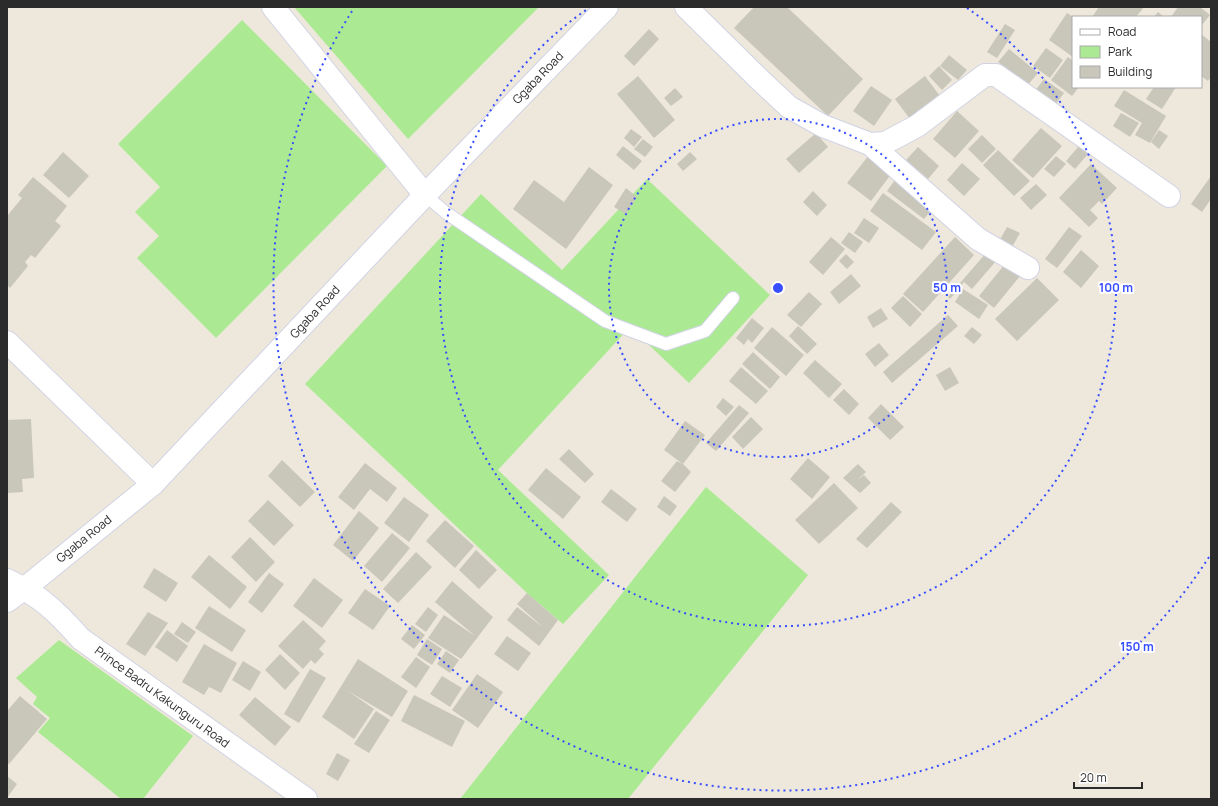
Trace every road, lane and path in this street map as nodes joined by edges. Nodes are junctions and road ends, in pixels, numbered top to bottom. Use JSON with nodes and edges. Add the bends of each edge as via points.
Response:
{"nodes":[{"id":1,"x":273,"y":7,"type":"edge"},
{"id":2,"x":607,"y":7,"type":"edge"},
{"id":3,"x":686,"y":7,"type":"edge"},
{"id":4,"x":870,"y":144,"type":"junction"},
{"id":5,"x":425,"y":195,"type":"junction"},
{"id":6,"x":1169,"y":196,"type":"dead end"},
{"id":7,"x":1028,"y":268,"type":"dead end"},
{"id":8,"x":733,"y":298,"type":"dead end"},
{"id":9,"x":7,"y":342,"type":"edge"},
{"id":10,"x":153,"y":484,"type":"junction"},
{"id":11,"x":16,"y":584,"type":"edge"},
{"id":12,"x":7,"y":600,"type":"edge"},
{"id":13,"x":306,"y":799,"type":"edge"}],
"edges":[{"from":1,"to":5,"type":"street"},
{"from":2,"to":5,"type":"street","name":"Ggaba Road"},
{"from":3,"to":4,"type":"street","via":[[789,107],[823,126]]},
{"from":4,"to":6,"type":"street","via":[[885,143],[896,138],[917,126],[985,75],[996,75]]},
{"from":4,"to":7,"type":"street","via":[[978,239]]},
{"from":5,"to":8,"type":"lane","via":[[445,212],[605,321],[666,344],[705,331]]},
{"from":5,"to":10,"type":"street","name":"Ggaba Road"},
{"from":9,"to":10,"type":"street"},
{"from":10,"to":11,"type":"street","name":"Ggaba Road"},
{"from":11,"to":12,"type":"street","name":"Ggaba Road"},
{"from":11,"to":13,"type":"street","name":"Prince Badru Kakunguru Road","via":[[53,608],[81,639]]}]}
